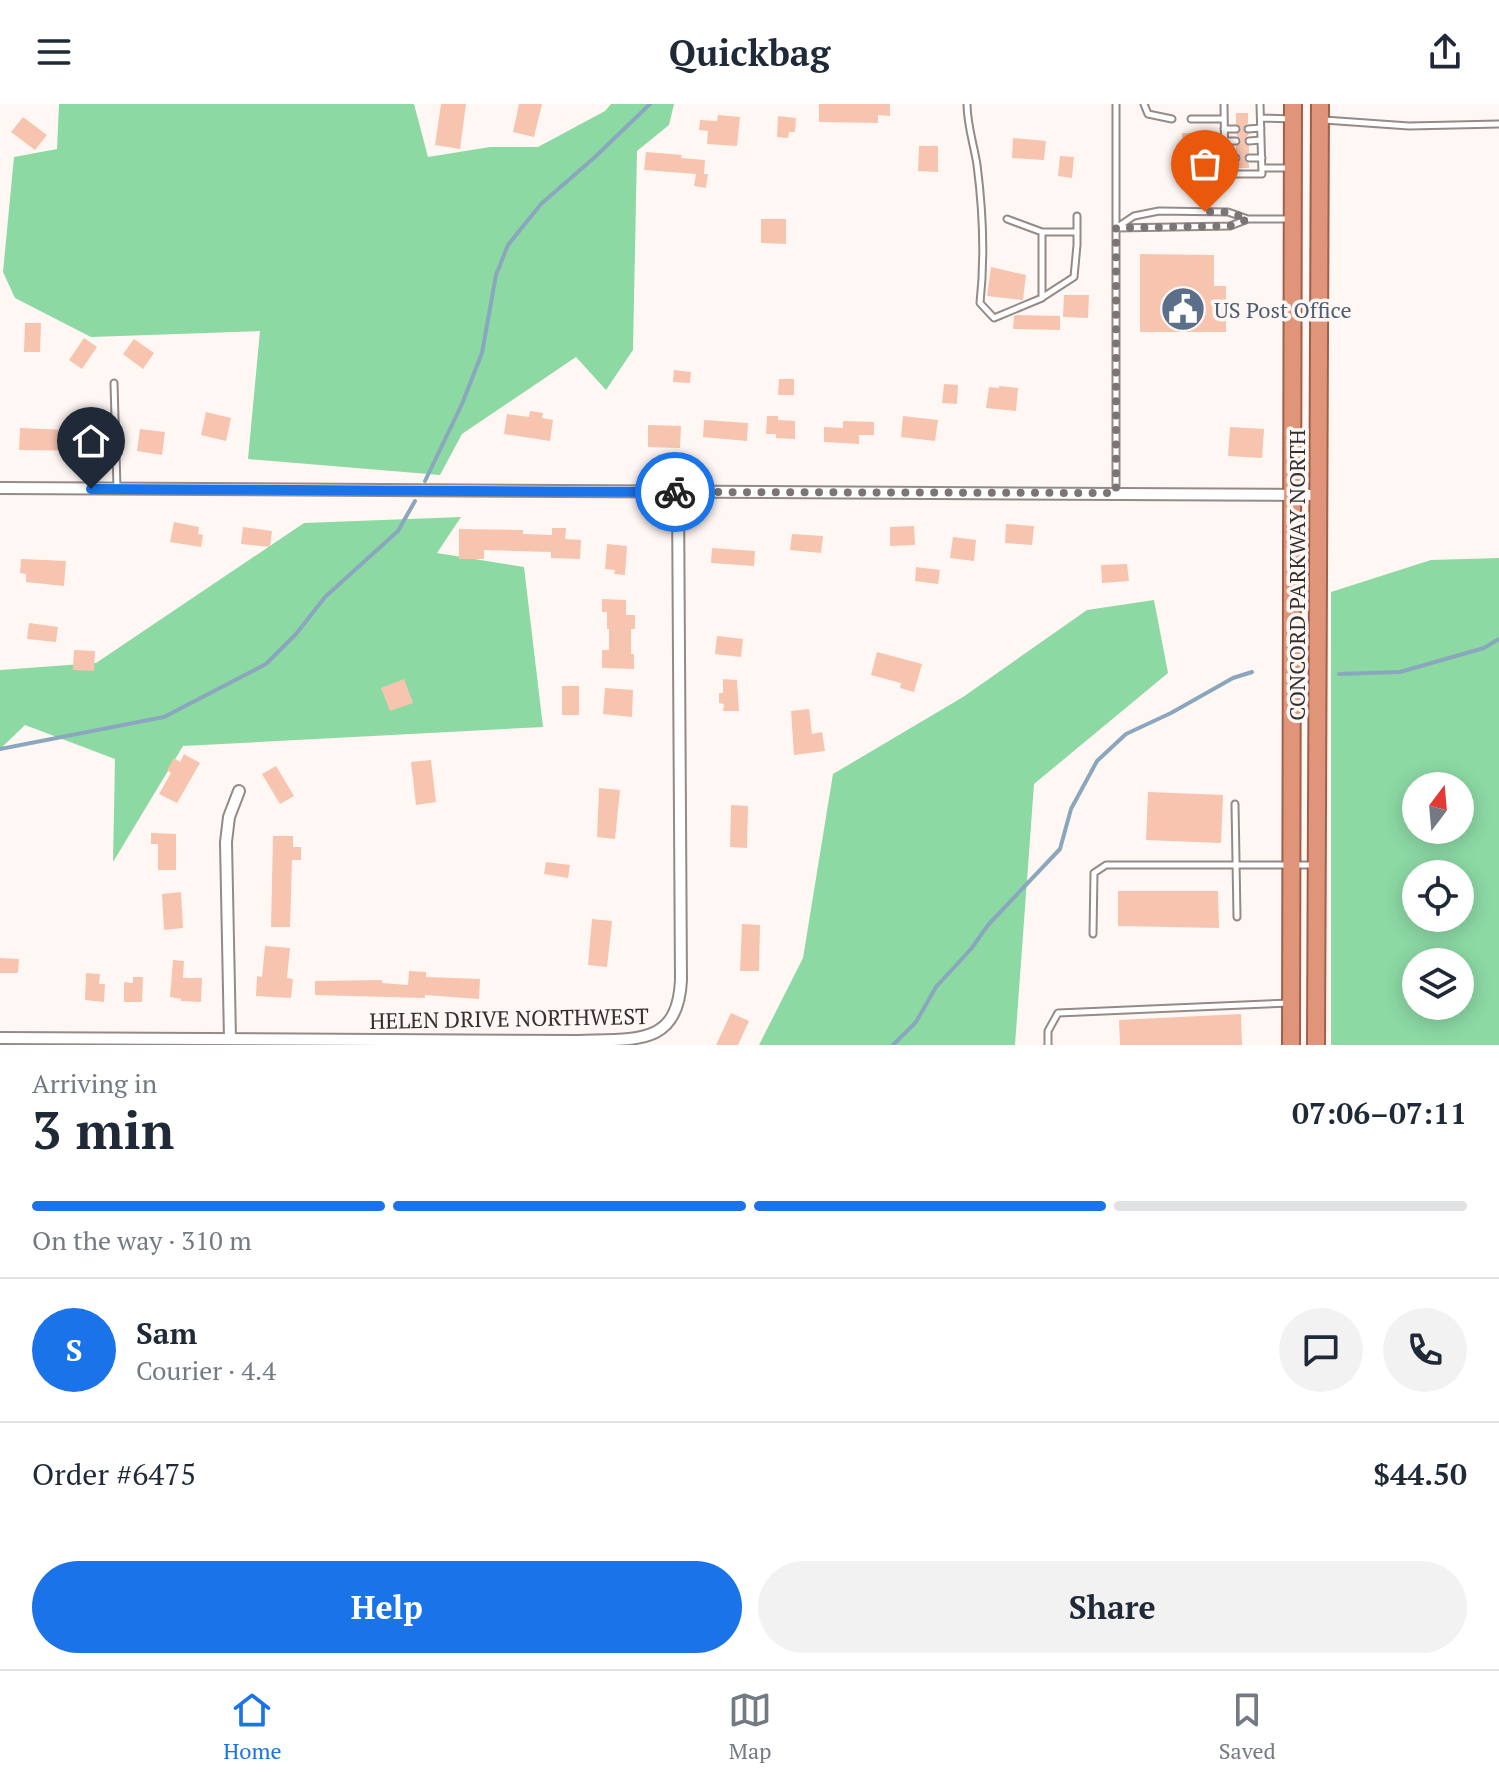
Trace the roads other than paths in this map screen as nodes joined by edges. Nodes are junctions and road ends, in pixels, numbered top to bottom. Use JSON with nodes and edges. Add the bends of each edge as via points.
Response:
{"nodes":[{"id":1,"x":967,"y":104,"type":"edge"},
{"id":2,"x":1116,"y":104,"type":"edge"},
{"id":3,"x":1144,"y":104,"type":"edge"},
{"id":4,"x":1224,"y":104,"type":"edge"},
{"id":5,"x":1260,"y":104,"type":"edge"},
{"id":6,"x":1293,"y":111,"type":"edge"},
{"id":7,"x":1320,"y":112,"type":"edge"},
{"id":8,"x":1261,"y":118,"type":"junction"},
{"id":9,"x":1172,"y":119,"type":"dead end"},
{"id":10,"x":1191,"y":119,"type":"dead end"},
{"id":11,"x":1224,"y":119,"type":"junction"},
{"id":12,"x":1499,"y":124,"type":"edge"},
{"id":13,"x":1261,"y":128,"type":"junction"},
{"id":14,"x":1224,"y":129,"type":"junction"},
{"id":15,"x":1236,"y":129,"type":"dead end"},
{"id":16,"x":1248,"y":129,"type":"dead end"},
{"id":17,"x":1261,"y":140,"type":"junction"},
{"id":18,"x":1224,"y":141,"type":"junction"},
{"id":19,"x":1236,"y":141,"type":"dead end"},
{"id":20,"x":1249,"y":141,"type":"dead end"},
{"id":21,"x":1225,"y":158,"type":"junction"},
{"id":22,"x":1236,"y":158,"type":"dead end"},
{"id":23,"x":1249,"y":158,"type":"dead end"},
{"id":24,"x":1262,"y":158,"type":"junction"},
{"id":25,"x":1262,"y":168,"type":"junction"},
{"id":26,"x":1293,"y":168,"type":"junction"},
{"id":27,"x":1077,"y":216,"type":"dead end"},
{"id":28,"x":1007,"y":219,"type":"dead end"},
{"id":29,"x":1248,"y":219,"type":"junction"},
{"id":30,"x":1293,"y":219,"type":"junction"},
{"id":31,"x":1116,"y":228,"type":"junction"},
{"id":32,"x":1042,"y":232,"type":"junction"},
{"id":33,"x":1077,"y":232,"type":"junction"},
{"id":34,"x":1042,"y":298,"type":"junction"},
{"id":35,"x":114,"y":383,"type":"dead end"},
{"id":36,"x":0,"y":488,"type":"edge"},
{"id":37,"x":117,"y":489,"type":"junction"},
{"id":38,"x":678,"y":492,"type":"junction"},
{"id":39,"x":1116,"y":493,"type":"junction"},
{"id":40,"x":1291,"y":494,"type":"junction"},
{"id":41,"x":1318,"y":495,"type":"junction"},
{"id":42,"x":239,"y":791,"type":"dead end"},
{"id":43,"x":1235,"y":804,"type":"dead end"},
{"id":44,"x":1291,"y":864,"type":"junction"},
{"id":45,"x":1236,"y":865,"type":"junction"},
{"id":46,"x":1317,"y":865,"type":"junction"},
{"id":47,"x":1237,"y":917,"type":"dead end"},
{"id":48,"x":1093,"y":934,"type":"dead end"},
{"id":49,"x":1291,"y":1003,"type":"junction"},
{"id":50,"x":0,"y":1038,"type":"edge"},
{"id":51,"x":230,"y":1039,"type":"junction"},
{"id":52,"x":212,"y":1042,"type":"edge"},
{"id":53,"x":1048,"y":1045,"type":"edge"},
{"id":54,"x":1291,"y":1045,"type":"edge"},
{"id":55,"x":1316,"y":1045,"type":"edge"}],
"edges":[{"from":1,"to":34,"type":"lane","via":[[984,262],[980,303],[994,318]]},
{"from":2,"to":31,"type":"lane"},
{"from":3,"to":9,"type":"lane","via":[[1148,114]]},
{"from":4,"to":11,"type":"lane"},
{"from":5,"to":8,"type":"lane"},
{"from":6,"to":8,"type":"lane"},
{"from":6,"to":26,"type":"highway","name":"CONCORD PARKWAY NORTH"},
{"from":7,"to":12,"type":"lane","via":[[1409,126]]},
{"from":7,"to":41,"type":"highway","name":"CONCORD PARKWAY NORTH"},
{"from":8,"to":13,"type":"lane"},
{"from":10,"to":11,"type":"lane"},
{"from":11,"to":14,"type":"lane"},
{"from":13,"to":16,"type":"lane"},
{"from":13,"to":17,"type":"lane"},
{"from":14,"to":15,"type":"lane"},
{"from":14,"to":18,"type":"lane"},
{"from":17,"to":20,"type":"lane"},
{"from":17,"to":24,"type":"lane"},
{"from":18,"to":19,"type":"lane"},
{"from":18,"to":21,"type":"lane"},
{"from":21,"to":22,"type":"lane"},
{"from":21,"to":25,"type":"lane","via":[[1225,174],[1262,174]]},
{"from":23,"to":24,"type":"lane"},
{"from":24,"to":25,"type":"lane"},
{"from":25,"to":26,"type":"lane"},
{"from":26,"to":30,"type":"highway","name":"CONCORD PARKWAY NORTH"},
{"from":27,"to":33,"type":"lane"},
{"from":28,"to":32,"type":"lane"},
{"from":29,"to":30,"type":"lane"},
{"from":29,"to":31,"type":"lane","via":[[1230,226]]},
{"from":29,"to":31,"type":"lane","via":[[1228,212],[1159,211],[1134,216]]},
{"from":30,"to":40,"type":"highway","name":"CONCORD PARKWAY NORTH"},
{"from":31,"to":39,"type":"lane"},
{"from":32,"to":33,"type":"lane"},
{"from":32,"to":34,"type":"lane"},
{"from":33,"to":34,"type":"lane","via":[[1074,277]]},
{"from":35,"to":37,"type":"lane"},
{"from":36,"to":37,"type":"street"},
{"from":37,"to":38,"type":"street"},
{"from":38,"to":39,"type":"street"},
{"from":38,"to":51,"type":"street","name":"HELEN DRIVE NORTHWEST","via":[[681,980],[673,1025],[650,1039]]},
{"from":39,"to":40,"type":"street"},
{"from":40,"to":41,"type":"street"},
{"from":40,"to":44,"type":"highway","name":"CONCORD PARKWAY NORTH"},
{"from":41,"to":46,"type":"highway","name":"CONCORD PARKWAY NORTH"},
{"from":42,"to":51,"type":"street","via":[[226,842]]},
{"from":43,"to":45,"type":"lane"},
{"from":44,"to":45,"type":"lane"},
{"from":44,"to":46,"type":"lane"},
{"from":44,"to":49,"type":"highway","name":"CONCORD PARKWAY NORTH"},
{"from":45,"to":47,"type":"lane"},
{"from":45,"to":48,"type":"lane","via":[[1106,865],[1094,873]]},
{"from":46,"to":55,"type":"highway","name":"CONCORD PARKWAY NORTH"},
{"from":49,"to":53,"type":"lane","via":[[1058,1013],[1048,1031]]},
{"from":49,"to":54,"type":"highway","name":"CONCORD PARKWAY NORTH"},
{"from":50,"to":52,"type":"street","name":"HELEN DRIVE NORTHWEST"},
{"from":51,"to":52,"type":"street","name":"HELEN DRIVE NORTHWEST"}]}
